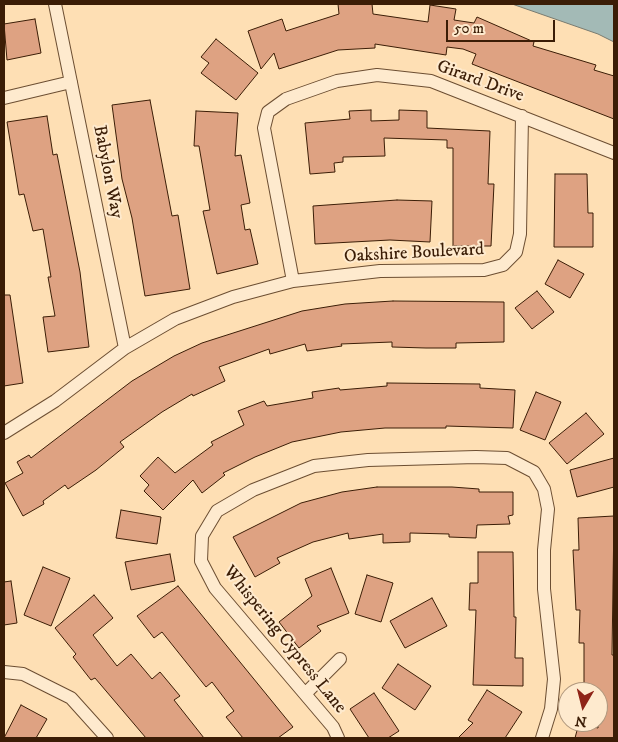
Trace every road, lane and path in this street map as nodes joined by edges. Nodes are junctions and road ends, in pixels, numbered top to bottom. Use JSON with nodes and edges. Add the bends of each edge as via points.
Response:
{"nodes":[{"id":1,"x":55,"y":4,"type":"edge"},
{"id":2,"x":71,"y":82,"type":"junction"},
{"id":3,"x":4,"y":98,"type":"edge"},
{"id":4,"x":522,"y":116,"type":"junction"},
{"id":5,"x":614,"y":153,"type":"edge"},
{"id":6,"x":293,"y":282,"type":"junction"},
{"id":7,"x":125,"y":348,"type":"junction"},
{"id":8,"x":4,"y":434,"type":"edge"},
{"id":9,"x":340,"y":659,"type":"dead end"},
{"id":10,"x":4,"y":672,"type":"edge"},
{"id":11,"x":306,"y":693,"type":"junction"},
{"id":12,"x":107,"y":738,"type":"edge"},
{"id":13,"x":338,"y":738,"type":"edge"},
{"id":14,"x":542,"y":738,"type":"edge"}],
"edges":[{"from":1,"to":2,"type":"street","name":"Babylon Way"},
{"from":2,"to":3,"type":"street"},
{"from":2,"to":7,"type":"street","name":"Babylon Way"},
{"from":4,"to":5,"type":"street","name":"Girard Drive"},
{"from":4,"to":6,"type":"street","name":"Oakshire Boulevard","via":[[520,234],[516,252],[504,265],[484,270],[380,270]]},
{"from":4,"to":6,"type":"street","name":"Girard Drive","via":[[431,81],[377,75],[337,81],[286,99],[268,112],[264,128]]},
{"from":6,"to":7,"type":"street","name":"Oakshire Boulevard","via":[[233,297],[175,319]]},
{"from":7,"to":8,"type":"street","name":"Oakshire Boulevard","via":[[55,401]]},
{"from":9,"to":11,"type":"street"},
{"from":10,"to":12,"type":"street","via":[[23,674],[71,698]]},
{"from":11,"to":13,"type":"street","name":"Whispering Cypress Lane"},
{"from":11,"to":14,"type":"street","name":"Whispering Cypress Lane","via":[[215,588],[201,561],[202,536],[217,511],[253,490],[314,466],[368,460],[507,458],[534,472],[544,488],[548,509],[544,589],[554,679],[551,709]]}]}
